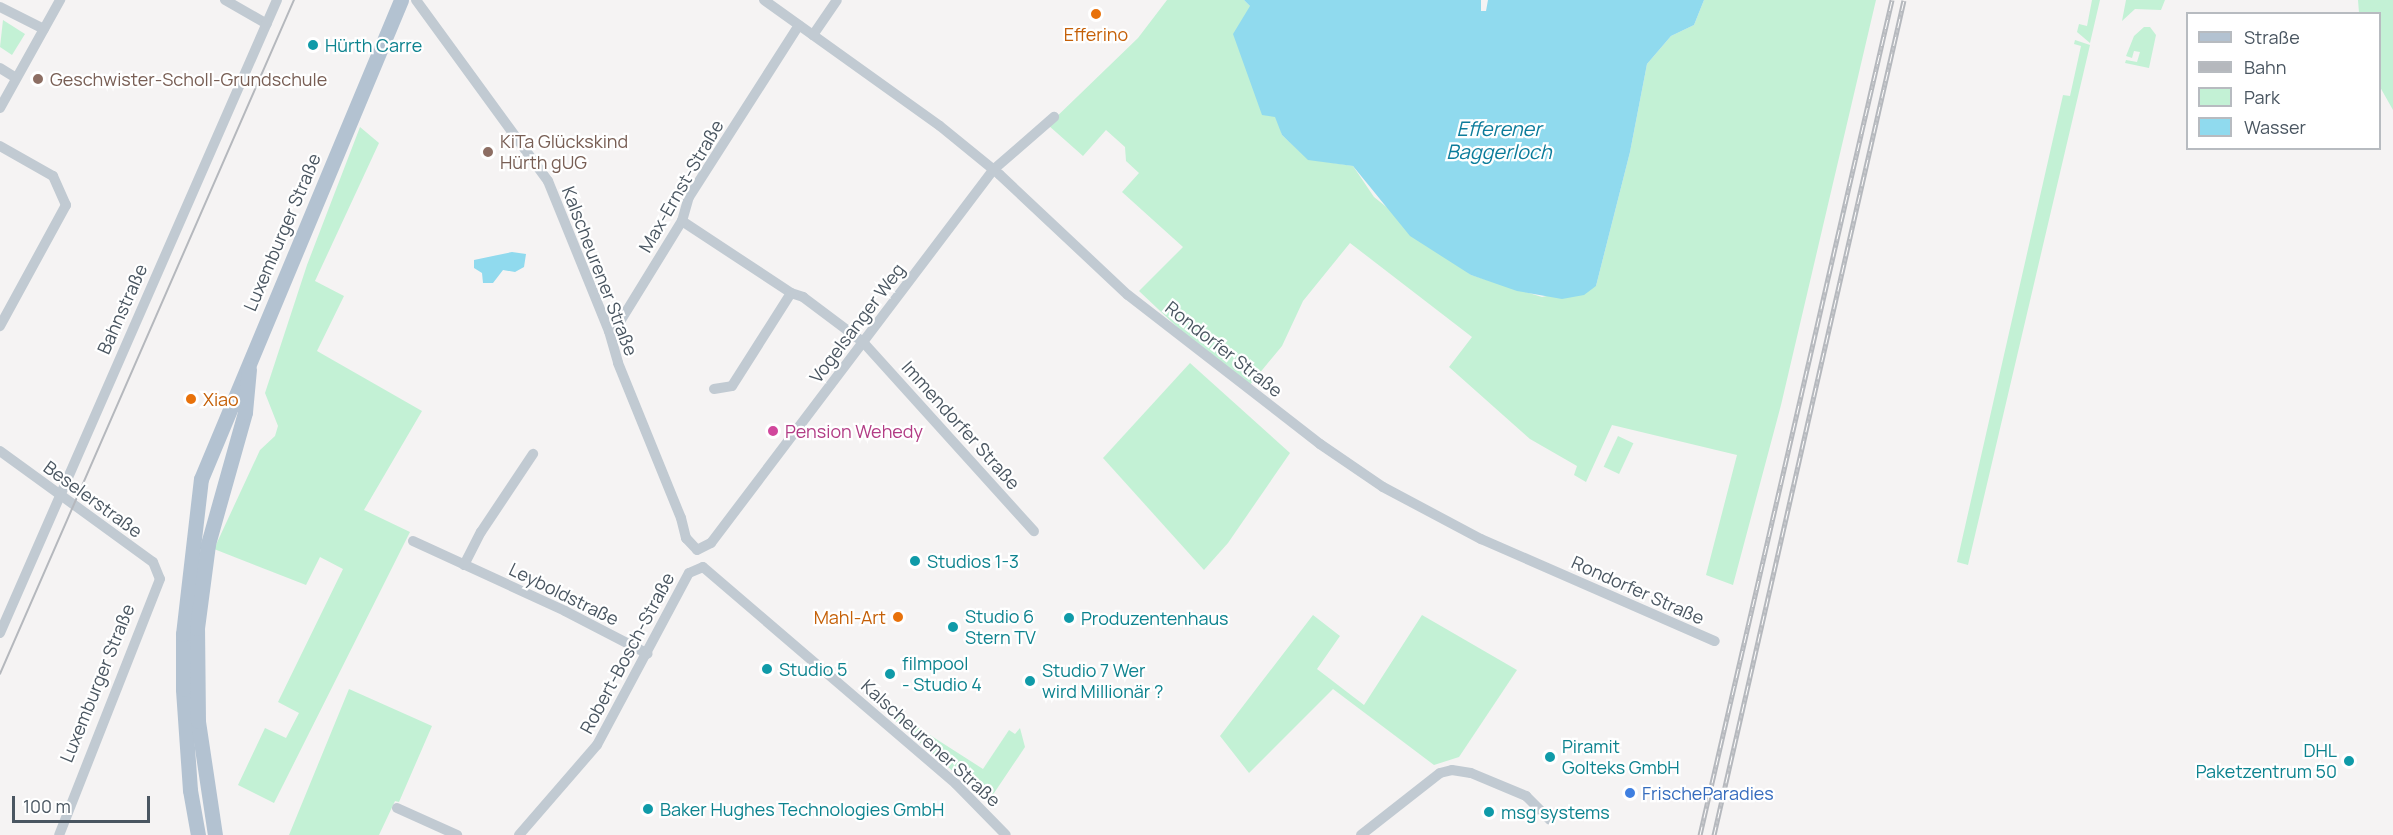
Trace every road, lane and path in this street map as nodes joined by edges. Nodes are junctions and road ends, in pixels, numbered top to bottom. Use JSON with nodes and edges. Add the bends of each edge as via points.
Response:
{"nodes":[{"id":1,"x":60,"y":0,"type":"edge"},
{"id":2,"x":225,"y":0,"type":"edge"},
{"id":3,"x":277,"y":0,"type":"edge"},
{"id":4,"x":401,"y":0,"type":"edge"},
{"id":5,"x":416,"y":0,"type":"edge"},
{"id":6,"x":764,"y":0,"type":"edge"},
{"id":7,"x":837,"y":0,"type":"edge"},
{"id":8,"x":0,"y":7,"type":"edge"},
{"id":9,"x":267,"y":24,"type":"junction"},
{"id":10,"x":799,"y":25,"type":"junction"},
{"id":11,"x":44,"y":29,"type":"junction"},
{"id":12,"x":813,"y":35,"type":"junction"},
{"id":13,"x":0,"y":68,"type":"edge"},
{"id":14,"x":16,"y":78,"type":"junction"},
{"id":15,"x":0,"y":108,"type":"edge"},
{"id":16,"x":1054,"y":117,"type":"dead end"},
{"id":17,"x":0,"y":146,"type":"edge"},
{"id":18,"x":993,"y":170,"type":"junction"},
{"id":19,"x":682,"y":221,"type":"junction"},
{"id":20,"x":791,"y":293,"type":"junction"},
{"id":21,"x":0,"y":326,"type":"edge"},
{"id":22,"x":609,"y":331,"type":"junction"},
{"id":23,"x":862,"y":342,"type":"junction"},
{"id":24,"x":252,"y":357,"type":"junction"},
{"id":25,"x":714,"y":389,"type":"dead end"},
{"id":26,"x":0,"y":451,"type":"edge"},
{"id":27,"x":533,"y":454,"type":"dead end"},
{"id":28,"x":58,"y":496,"type":"junction"},
{"id":29,"x":1034,"y":531,"type":"dead end"},
{"id":30,"x":413,"y":541,"type":"dead end"},
{"id":31,"x":692,"y":548,"type":"joint"},
{"id":32,"x":464,"y":565,"type":"junction"},
{"id":33,"x":693,"y":569,"type":"joint"},
{"id":34,"x":160,"y":579,"type":"joint"},
{"id":35,"x":0,"y":633,"type":"edge"},
{"id":36,"x":1716,"y":641,"type":"dead end"},
{"id":37,"x":648,"y":654,"type":"junction"},
{"id":38,"x":397,"y":808,"type":"dead end"},
{"id":39,"x":1550,"y":820,"type":"dead end"},
{"id":40,"x":1002,"y":834,"type":"edge"},
{"id":41,"x":59,"y":835,"type":"edge"},
{"id":42,"x":198,"y":835,"type":"edge"},
{"id":43,"x":215,"y":835,"type":"edge"},
{"id":44,"x":457,"y":835,"type":"edge"},
{"id":45,"x":519,"y":835,"type":"edge"},
{"id":46,"x":1361,"y":835,"type":"edge"}],
"edges":[{"from":1,"to":11,"type":"street"},
{"from":2,"to":9,"type":"street"},
{"from":3,"to":9,"type":"street","name":"Bahnstraße"},
{"from":4,"to":24,"type":"main road","name":"Luxemburger Straße"},
{"from":5,"to":22,"type":"street","name":"Kalscheurener Straße","via":[[539,164]]},
{"from":6,"to":10,"type":"street","name":"Rondorfer Straße"},
{"from":7,"to":12,"type":"street"},
{"from":8,"to":11,"type":"street"},
{"from":9,"to":28,"type":"street","name":"Bahnstraße"},
{"from":10,"to":12,"type":"street","name":"Rondorfer Straße"},
{"from":10,"to":19,"type":"street","name":"Max-Ernst-Straße","via":[[691,194]]},
{"from":11,"to":14,"type":"street"},
{"from":12,"to":18,"type":"street","name":"Rondorfer Straße","via":[[931,119]]},
{"from":13,"to":14,"type":"street"},
{"from":14,"to":15,"type":"street"},
{"from":16,"to":18,"type":"street","name":"Vogelsanger Weg"},
{"from":17,"to":21,"type":"street","via":[[53,176],[66,205]]},
{"from":18,"to":23,"type":"street","name":"Vogelsanger Weg"},
{"from":18,"to":36,"type":"street","name":"Rondorfer Straße","via":[[1128,295],[1311,437],[1383,487],[1481,539]]},
{"from":19,"to":20,"type":"street","name":"Immendorfer Straße"},
{"from":19,"to":22,"type":"street","name":"Max-Ernst-Straße","via":[[621,320]]},
{"from":20,"to":23,"type":"street","name":"Immendorfer Straße","via":[[804,297]]},
{"from":20,"to":25,"type":"street","via":[[732,386]]},
{"from":22,"to":31,"type":"street","name":"Kalscheurener Straße","via":[[636,412]]},
{"from":23,"to":29,"type":"street","name":"Immendorfer Straße"},
{"from":23,"to":31,"type":"street","name":"Vogelsanger Weg","via":[[711,543],[704,548]]},
{"from":24,"to":42,"type":"main road","name":"Luxemburger Straße","via":[[201,479],[183,634],[190,790]]},
{"from":24,"to":43,"type":"main road","via":[[245,412],[208,544],[197,628],[198,721]]},
{"from":26,"to":28,"type":"street","name":"Beselerstraße"},
{"from":27,"to":32,"type":"street"},
{"from":28,"to":34,"type":"street","name":"Beselerstraße","via":[[153,562]]},
{"from":28,"to":35,"type":"street","name":"Bahnstraße"},
{"from":30,"to":32,"type":"street","name":"Leyboldstraße"},
{"from":32,"to":37,"type":"street","name":"Leyboldstraße"},
{"from":33,"to":37,"type":"street","name":"Robert-Bosch-Straße"},
{"from":33,"to":40,"type":"street","name":"Kalscheurener Straße","via":[[703,567],[713,572],[956,784]]},
{"from":34,"to":41,"type":"street","name":"Luxemburger Straße"},
{"from":37,"to":45,"type":"street","name":"Robert-Bosch-Straße","via":[[597,745]]},
{"from":38,"to":44,"type":"street"},
{"from":39,"to":46,"type":"street","via":[[1526,796],[1471,773],[1452,770],[1440,773]]}]}
